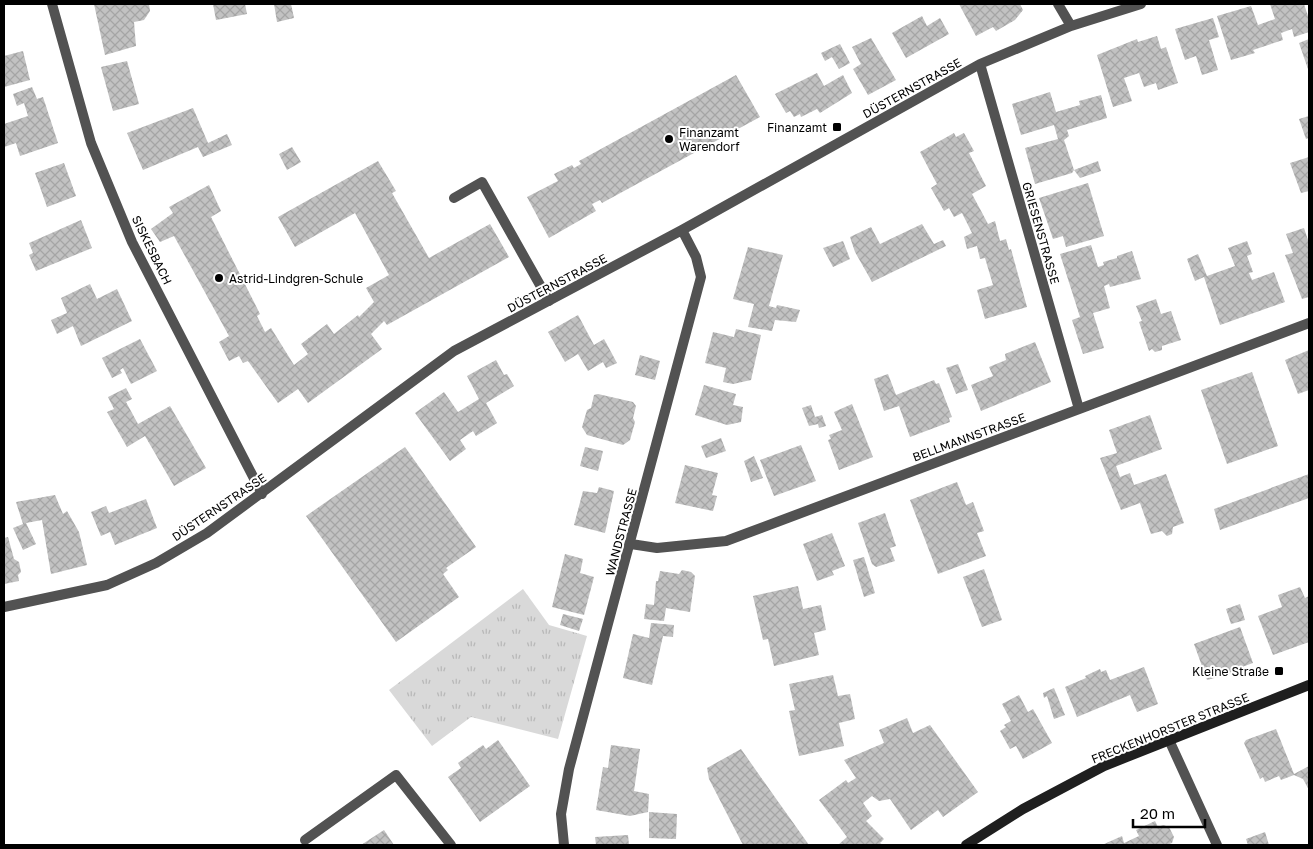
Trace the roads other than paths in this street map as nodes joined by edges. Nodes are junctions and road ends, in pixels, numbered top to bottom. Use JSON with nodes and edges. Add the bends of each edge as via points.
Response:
{"nodes":[{"id":1,"x":52,"y":4,"type":"edge"},
{"id":2,"x":1058,"y":4,"type":"edge"},
{"id":3,"x":1141,"y":4,"type":"edge"},
{"id":4,"x":1071,"y":26,"type":"junction"},
{"id":5,"x":980,"y":64,"type":"junction"},
{"id":6,"x":454,"y":198,"type":"dead end"},
{"id":7,"x":682,"y":230,"type":"junction"},
{"id":8,"x":550,"y":301,"type":"junction"},
{"id":9,"x":1309,"y":323,"type":"edge"},
{"id":10,"x":1079,"y":410,"type":"junction"},
{"id":11,"x":262,"y":494,"type":"junction"},
{"id":12,"x":631,"y":544,"type":"junction"},
{"id":13,"x":4,"y":607,"type":"edge"},
{"id":14,"x":1309,"y":686,"type":"edge"},
{"id":15,"x":1169,"y":740,"type":"junction"},
{"id":16,"x":305,"y":840,"type":"dead end"},
{"id":17,"x":451,"y":845,"type":"edge"},
{"id":18,"x":564,"y":845,"type":"edge"},
{"id":19,"x":966,"y":845,"type":"edge"},
{"id":20,"x":1218,"y":845,"type":"edge"}],
"edges":[{"from":1,"to":11,"type":"street","name":"SISKESBACH","via":[[91,143],[132,242]]},
{"from":2,"to":4,"type":"street"},
{"from":3,"to":4,"type":"street","name":"DÜSTERNSTRASSE"},
{"from":4,"to":5,"type":"street","name":"DÜSTERNSTRASSE"},
{"from":5,"to":7,"type":"street","name":"DÜSTERNSTRASSE"},
{"from":5,"to":10,"type":"street","name":"GRIESENSTRASSE"},
{"from":6,"to":8,"type":"street","via":[[482,182]]},
{"from":7,"to":8,"type":"street","name":"DÜSTERNSTRASSE"},
{"from":7,"to":12,"type":"street","name":"WANDSTRASSE","via":[[696,257],[701,277]]},
{"from":8,"to":11,"type":"street","name":"DÜSTERNSTRASSE","via":[[454,351]]},
{"from":9,"to":10,"type":"street","name":"BELLMANNSTRASSE"},
{"from":10,"to":12,"type":"street","name":"BELLMANNSTRASSE","via":[[726,541],[656,548]]},
{"from":11,"to":13,"type":"street","name":"DÜSTERNSTRASSE","via":[[207,533],[156,563],[115,581]]},
{"from":12,"to":18,"type":"street","name":"WANDSTRASSE","via":[[569,769],[561,814]]},
{"from":14,"to":15,"type":"main road","name":"FRECKENHORSTER STRASSE"},
{"from":15,"to":19,"type":"main road","name":"FRECKENHORSTER STRASSE","via":[[1096,771]]},
{"from":15,"to":20,"type":"street"},
{"from":16,"to":17,"type":"street","via":[[396,775]]}]}
